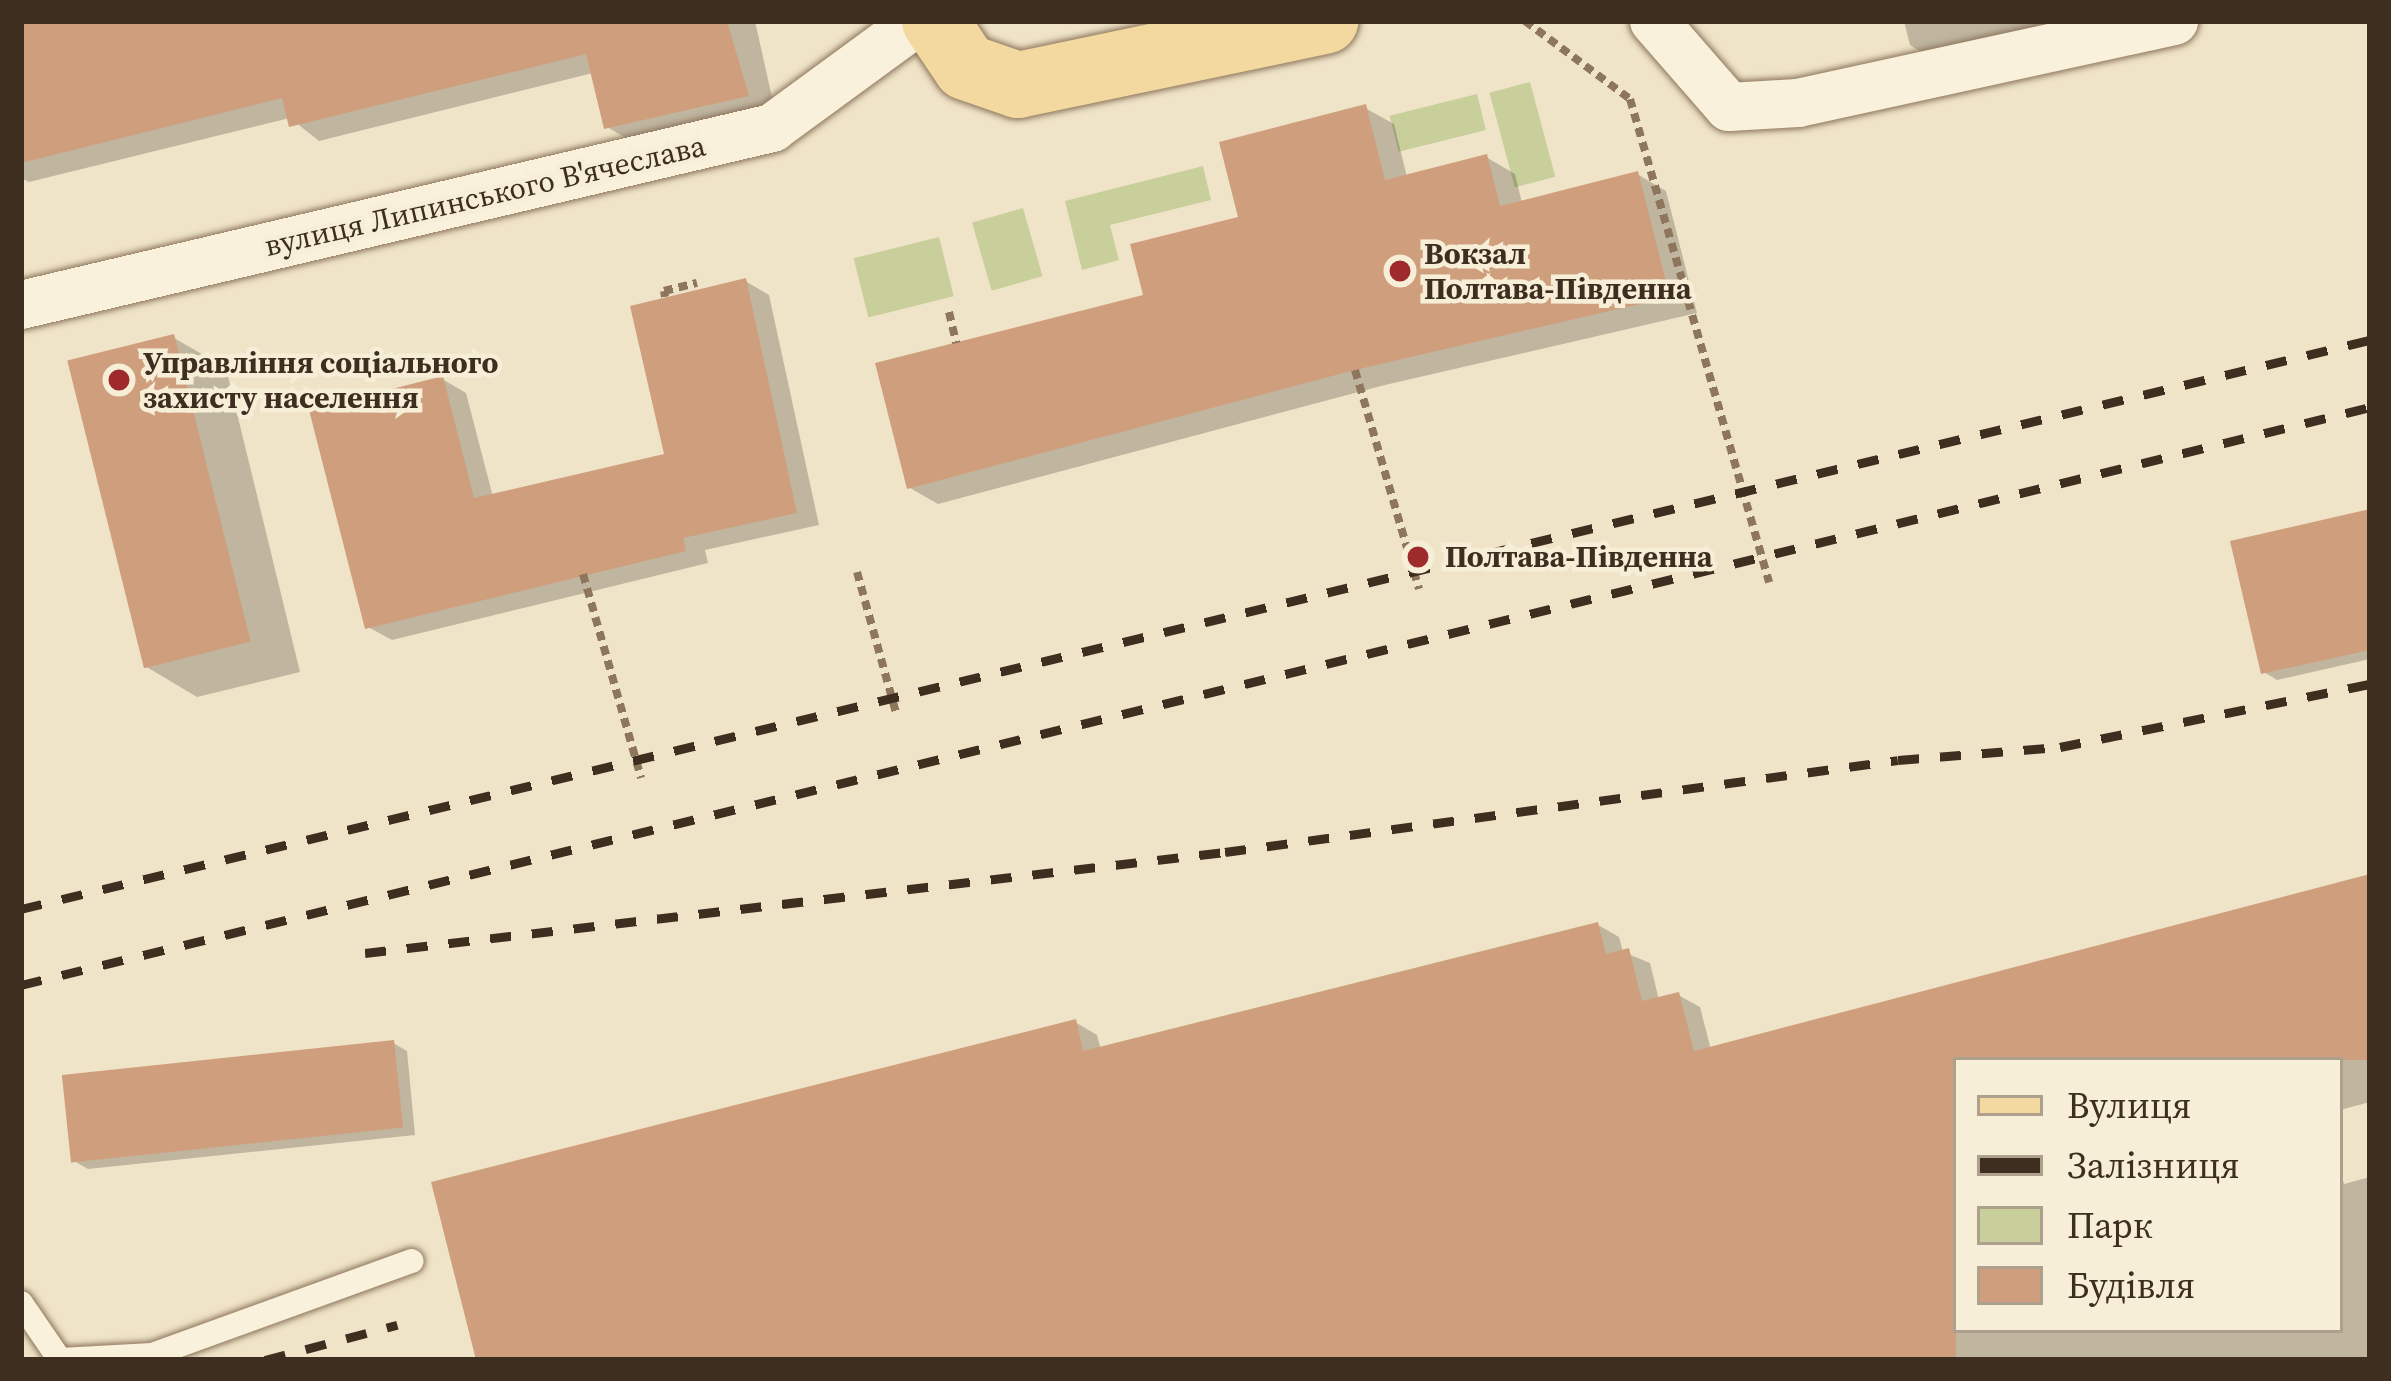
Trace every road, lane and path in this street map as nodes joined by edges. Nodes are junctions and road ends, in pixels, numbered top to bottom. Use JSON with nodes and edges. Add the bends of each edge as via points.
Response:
{"nodes":[{"id":1,"x":919,"y":21,"type":"edge"},
{"id":2,"x":935,"y":21,"type":"edge"},
{"id":3,"x":1324,"y":21,"type":"edge"},
{"id":4,"x":1525,"y":21,"type":"edge"},
{"id":5,"x":1654,"y":21,"type":"edge"},
{"id":6,"x":2174,"y":21,"type":"edge"},
{"id":7,"x":697,"y":283,"type":"dead end"},
{"id":8,"x":665,"y":297,"type":"dead end"},
{"id":9,"x":21,"y":304,"type":"edge"},
{"id":10,"x":949,"y":311,"type":"dead end"},
{"id":11,"x":956,"y":343,"type":"dead end"},
{"id":12,"x":1355,"y":370,"type":"dead end"},
{"id":13,"x":857,"y":572,"type":"dead end"},
{"id":14,"x":584,"y":574,"type":"dead end"},
{"id":15,"x":1769,"y":582,"type":"dead end"},
{"id":16,"x":1419,"y":590,"type":"dead end"},
{"id":17,"x":897,"y":716,"type":"dead end"},
{"id":18,"x":641,"y":778,"type":"dead end"},
{"id":19,"x":411,"y":1262,"type":"dead end"},
{"id":20,"x":21,"y":1303,"type":"edge"}],
"edges":[{"from":1,"to":9,"type":"street","name":"вулиця Липинського В'ячеслава","via":[[772,128]]},
{"from":2,"to":3,"type":"main road","via":[[966,67],[1018,85]]},
{"from":4,"to":15,"type":"path","via":[[1630,100]]},
{"from":5,"to":6,"type":"street","via":[[1729,107],[1798,103]]},
{"from":7,"to":8,"type":"path"},
{"from":10,"to":11,"type":"path"},
{"from":12,"to":16,"type":"path"},
{"from":13,"to":17,"type":"path"},
{"from":14,"to":18,"type":"path"},
{"from":19,"to":20,"type":"lane","via":[[152,1355],[59,1360]]}]}
